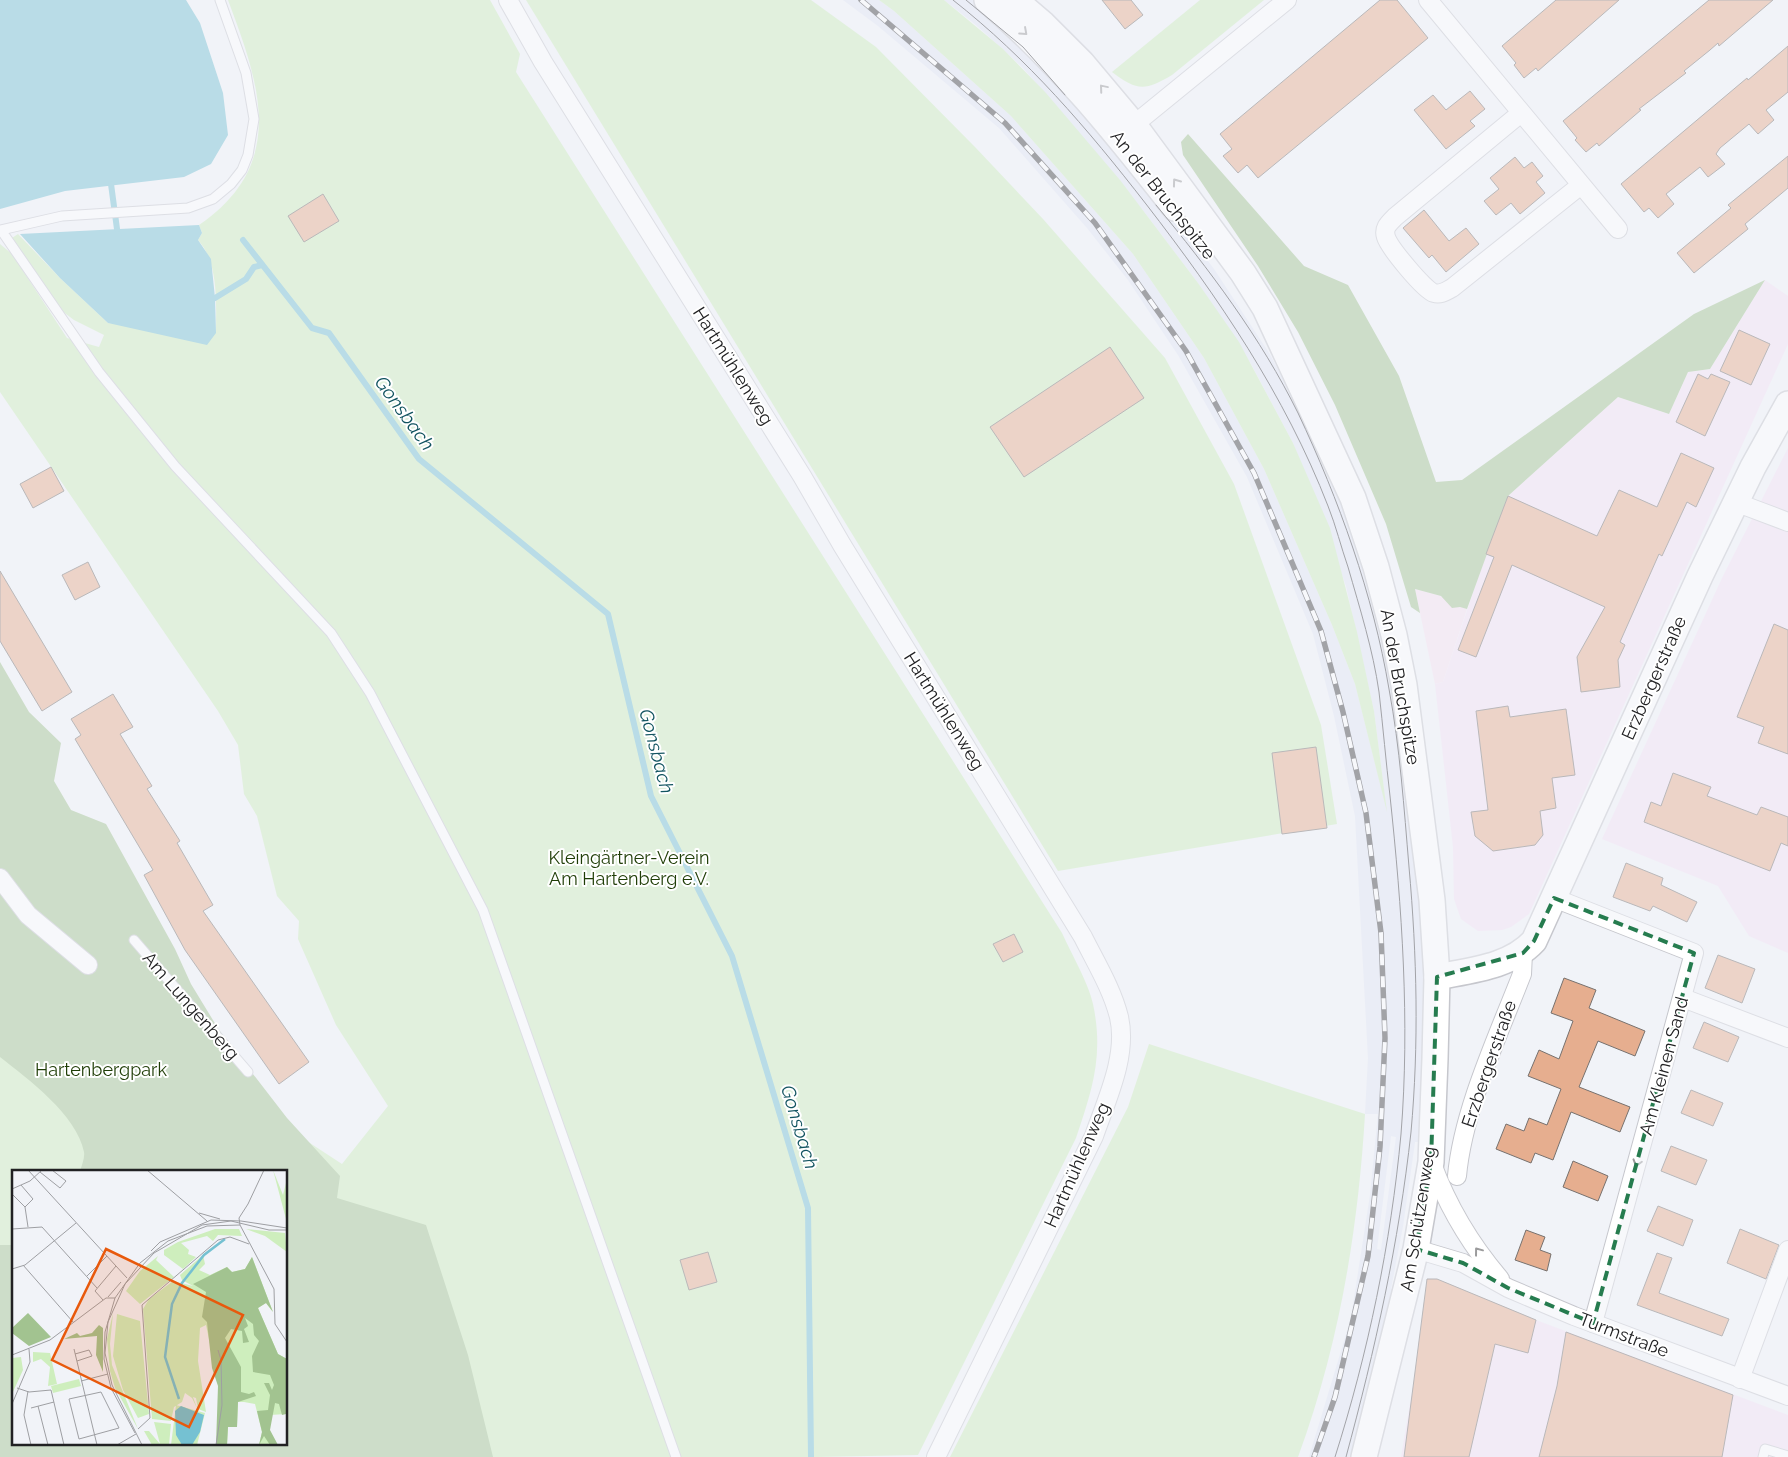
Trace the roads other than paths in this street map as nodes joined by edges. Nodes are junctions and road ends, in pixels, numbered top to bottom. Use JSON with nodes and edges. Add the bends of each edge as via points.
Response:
{"nodes":[{"id":1,"x":220,"y":0,"type":"edge"},
{"id":2,"x":508,"y":0,"type":"edge"},
{"id":3,"x":987,"y":0,"type":"edge"},
{"id":4,"x":1015,"y":0,"type":"edge"},
{"id":5,"x":1287,"y":0,"type":"edge"},
{"id":6,"x":1428,"y":0,"type":"edge"},
{"id":7,"x":1521,"y":112,"type":"junction"},
{"id":8,"x":1127,"y":131,"type":"junction"},
{"id":9,"x":1581,"y":185,"type":"junction"},
{"id":10,"x":1618,"y":229,"type":"dead end"},
{"id":11,"x":1788,"y":404,"type":"edge"},
{"id":12,"x":1736,"y":502,"type":"junction"},
{"id":13,"x":1788,"y":522,"type":"edge"},
{"id":14,"x":0,"y":878,"type":"edge"},
{"id":15,"x":1554,"y":898,"type":"junction"},
{"id":16,"x":134,"y":940,"type":"dead end"},
{"id":17,"x":1522,"y":953,"type":"junction"},
{"id":18,"x":88,"y":965,"type":"dead end"},
{"id":19,"x":1437,"y":977,"type":"junction"},
{"id":20,"x":1683,"y":998,"type":"junction"},
{"id":21,"x":1788,"y":1038,"type":"edge"},
{"id":22,"x":248,"y":1072,"type":"dead end"},
{"id":23,"x":1430,"y":1162,"type":"junction"},
{"id":24,"x":1457,"y":1176,"type":"dead end"},
{"id":25,"x":1416,"y":1249,"type":"junction"},
{"id":26,"x":1788,"y":1250,"type":"edge"},
{"id":27,"x":1508,"y":1288,"type":"junction"},
{"id":28,"x":1593,"y":1323,"type":"junction"},
{"id":29,"x":1740,"y":1379,"type":"junction"},
{"id":30,"x":1788,"y":1396,"type":"edge"},
{"id":31,"x":1788,"y":1456,"type":"edge"},
{"id":32,"x":676,"y":1457,"type":"edge"},
{"id":33,"x":936,"y":1457,"type":"edge"},
{"id":34,"x":1364,"y":1457,"type":"edge"},
{"id":35,"x":1763,"y":1457,"type":"edge"}],
"edges":[{"from":1,"to":32,"type":"lane","via":[[246,72],[254,119],[248,155],[231,184],[213,200],[188,208],[62,216],[1,230],[99,372],[175,466],[331,633],[370,693],[482,910]]},
{"from":2,"to":33,"type":"street","name":"Hartmühlenweg","via":[[543,62],[802,476],[1083,937],[1119,1018],[1120,1047],[1112,1085],[1094,1136]]},
{"from":3,"to":8,"type":"main road","name":"An der Bruchspitze","one_way":true},
{"from":8,"to":4,"type":"main road","name":"An der Bruchspitze","one_way":true,"via":[[1082,64]]},
{"from":5,"to":8,"type":"street"},
{"from":6,"to":7,"type":"street"},
{"from":7,"to":9,"type":"street"},
{"from":7,"to":9,"type":"street","via":[[1386,226],[1389,244],[1425,286],[1433,293],[1442,293]]},
{"from":8,"to":19,"type":"main road","name":"An der Bruchspitze","via":[[1314,410],[1353,498],[1376,567],[1404,685],[1428,872]]},
{"from":9,"to":10,"type":"street"},
{"from":11,"to":12,"type":"main road","name":"Erzbergerstraße"},
{"from":12,"to":13,"type":"street"},
{"from":12,"to":15,"type":"main road","name":"Erzbergerstraße"},
{"from":14,"to":18,"type":"street","via":[[28,915]]},
{"from":15,"to":17,"type":"main road","name":"Erzbergerstraße","via":[[1534,941]]},
{"from":15,"to":20,"type":"street","name":"Am Kleinen Sand","via":[[1694,953]]},
{"from":16,"to":22,"type":"lane","name":"Am Lungenberg"},
{"from":17,"to":19,"type":"main road","name":"Erzbergerstraße","via":[[1511,960]]},
{"from":17,"to":24,"type":"street","name":"Erzbergerstraße","via":[[1522,974],[1474,1101],[1460,1150]]},
{"from":19,"to":23,"type":"main road","name":"Am Schützenweg"},
{"from":20,"to":21,"type":"street"},
{"from":20,"to":28,"type":"street","name":"Am Kleinen Sand","one_way":true},
{"from":23,"to":25,"type":"main road","name":"Am Schützenweg"},
{"from":27,"to":23,"type":"street","name":"Turmstraße","one_way":true,"via":[[1472,1244],[1446,1200]]},
{"from":25,"to":27,"type":"street","name":"Turmstraße","via":[[1463,1263]]},
{"from":25,"to":34,"type":"main road","name":"Am Schützenweg"},
{"from":26,"to":29,"type":"street"},
{"from":27,"to":28,"type":"street","name":"Turmstraße"},
{"from":28,"to":29,"type":"street","name":"Turmstraße"},
{"from":29,"to":30,"type":"street","name":"Turmstraße"},
{"from":31,"to":35,"type":"lane","via":[[1765,1449]]}]}
